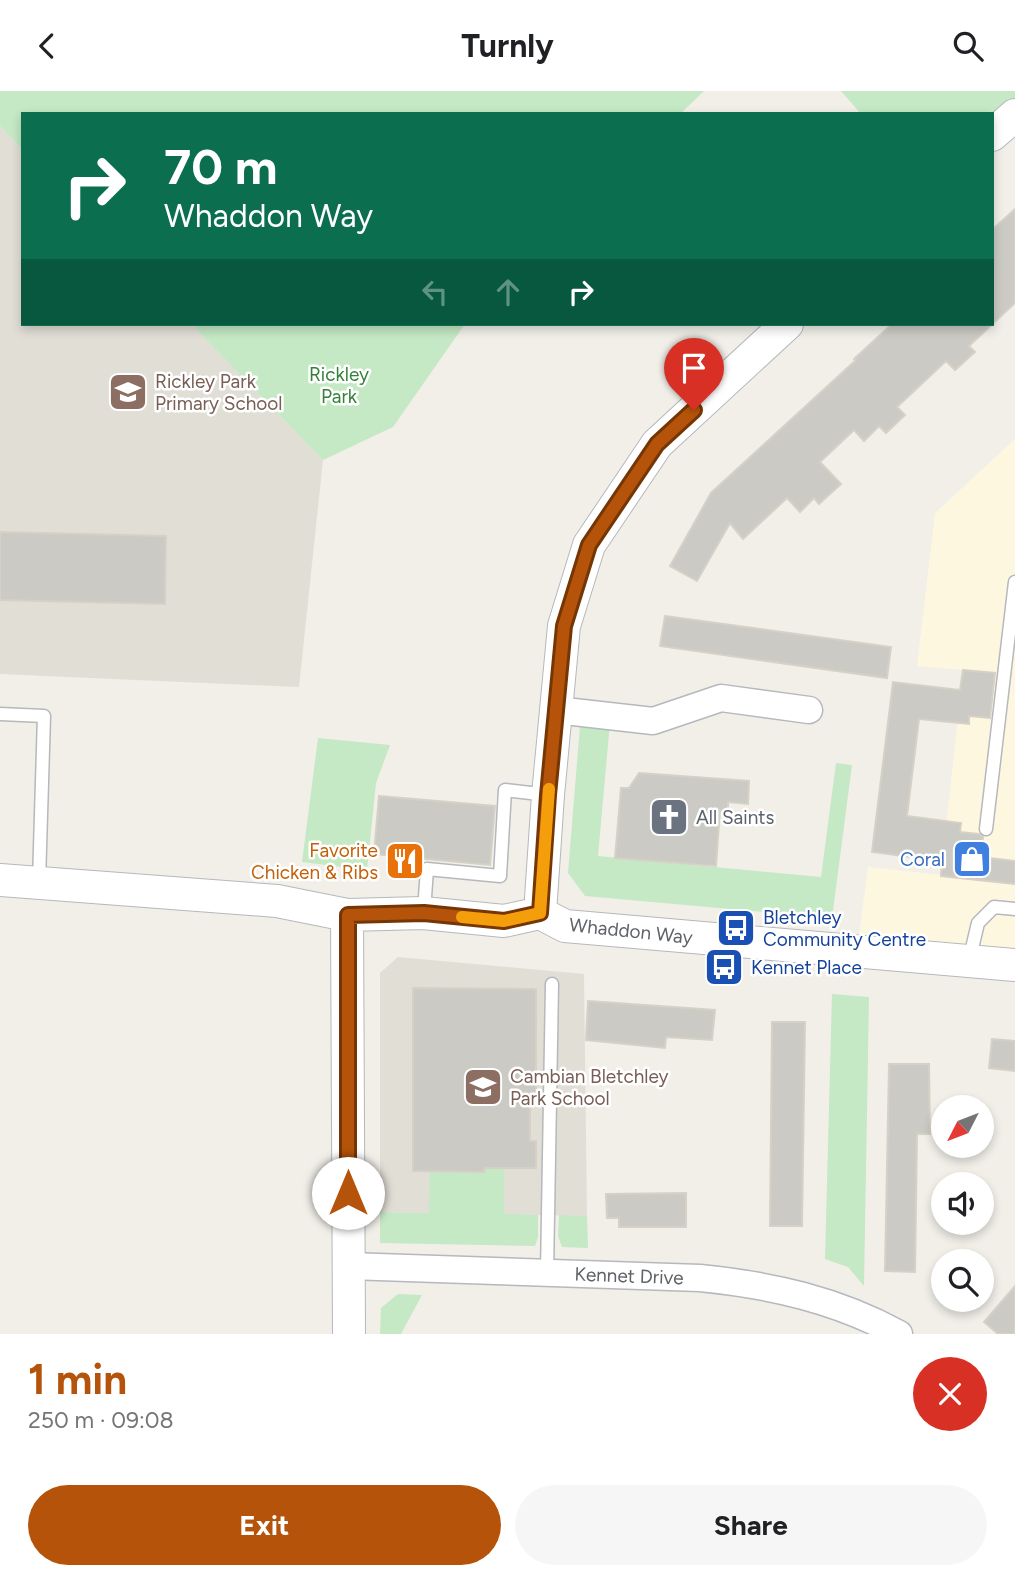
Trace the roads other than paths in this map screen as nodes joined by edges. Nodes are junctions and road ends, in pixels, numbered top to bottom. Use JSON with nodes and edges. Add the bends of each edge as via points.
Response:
{"nodes":[{"id":1,"x":1015,"y":115,"type":"edge"},
{"id":2,"x":994,"y":133,"type":"edge"},
{"id":3,"x":786,"y":326,"type":"edge"},
{"id":4,"x":1015,"y":582,"type":"edge"},
{"id":5,"x":556,"y":710,"type":"junction"},
{"id":6,"x":809,"y":710,"type":"dead end"},
{"id":7,"x":0,"y":714,"type":"edge"},
{"id":8,"x":548,"y":795,"type":"junction"},
{"id":9,"x":986,"y":829,"type":"dead end"},
{"id":10,"x":0,"y":880,"type":"edge"},
{"id":11,"x":39,"y":882,"type":"junction"},
{"id":12,"x":1015,"y":909,"type":"edge"},
{"id":13,"x":424,"y":913,"type":"junction"},
{"id":14,"x":540,"y":913,"type":"junction"},
{"id":15,"x":348,"y":915,"type":"junction"},
{"id":16,"x":969,"y":962,"type":"junction"},
{"id":17,"x":1015,"y":965,"type":"edge"},
{"id":18,"x":552,"y":984,"type":"dead end"},
{"id":19,"x":349,"y":1266,"type":"junction"},
{"id":20,"x":547,"y":1273,"type":"junction"},
{"id":21,"x":349,"y":1334,"type":"edge"},
{"id":22,"x":900,"y":1334,"type":"edge"}],
"edges":[{"from":1,"to":2,"type":"street"},
{"from":3,"to":5,"type":"street","via":[[657,444],[589,545],[564,626]]},
{"from":4,"to":9,"type":"lane"},
{"from":5,"to":6,"type":"street","via":[[653,721],[722,698]]},
{"from":5,"to":8,"type":"street"},
{"from":7,"to":11,"type":"lane","via":[[44,716]]},
{"from":8,"to":13,"type":"lane","via":[[505,790],[500,876],[427,869]]},
{"from":8,"to":14,"type":"street"},
{"from":10,"to":11,"type":"street"},
{"from":11,"to":15,"type":"street","via":[[277,901]]},
{"from":12,"to":16,"type":"lane","via":[[994,907],[978,923]]},
{"from":13,"to":14,"type":"street","via":[[504,921]]},
{"from":13,"to":15,"type":"street"},
{"from":14,"to":16,"type":"street","name":"Whaddon Way","via":[[565,926]]},
{"from":15,"to":19,"type":"street"},
{"from":16,"to":17,"type":"street","name":"Whaddon Way"},
{"from":18,"to":20,"type":"lane"},
{"from":19,"to":20,"type":"street","name":"Kennet Drive"},
{"from":19,"to":21,"type":"street"},
{"from":20,"to":22,"type":"street","name":"Kennet Drive","via":[[756,1284],[818,1298]]}]}
